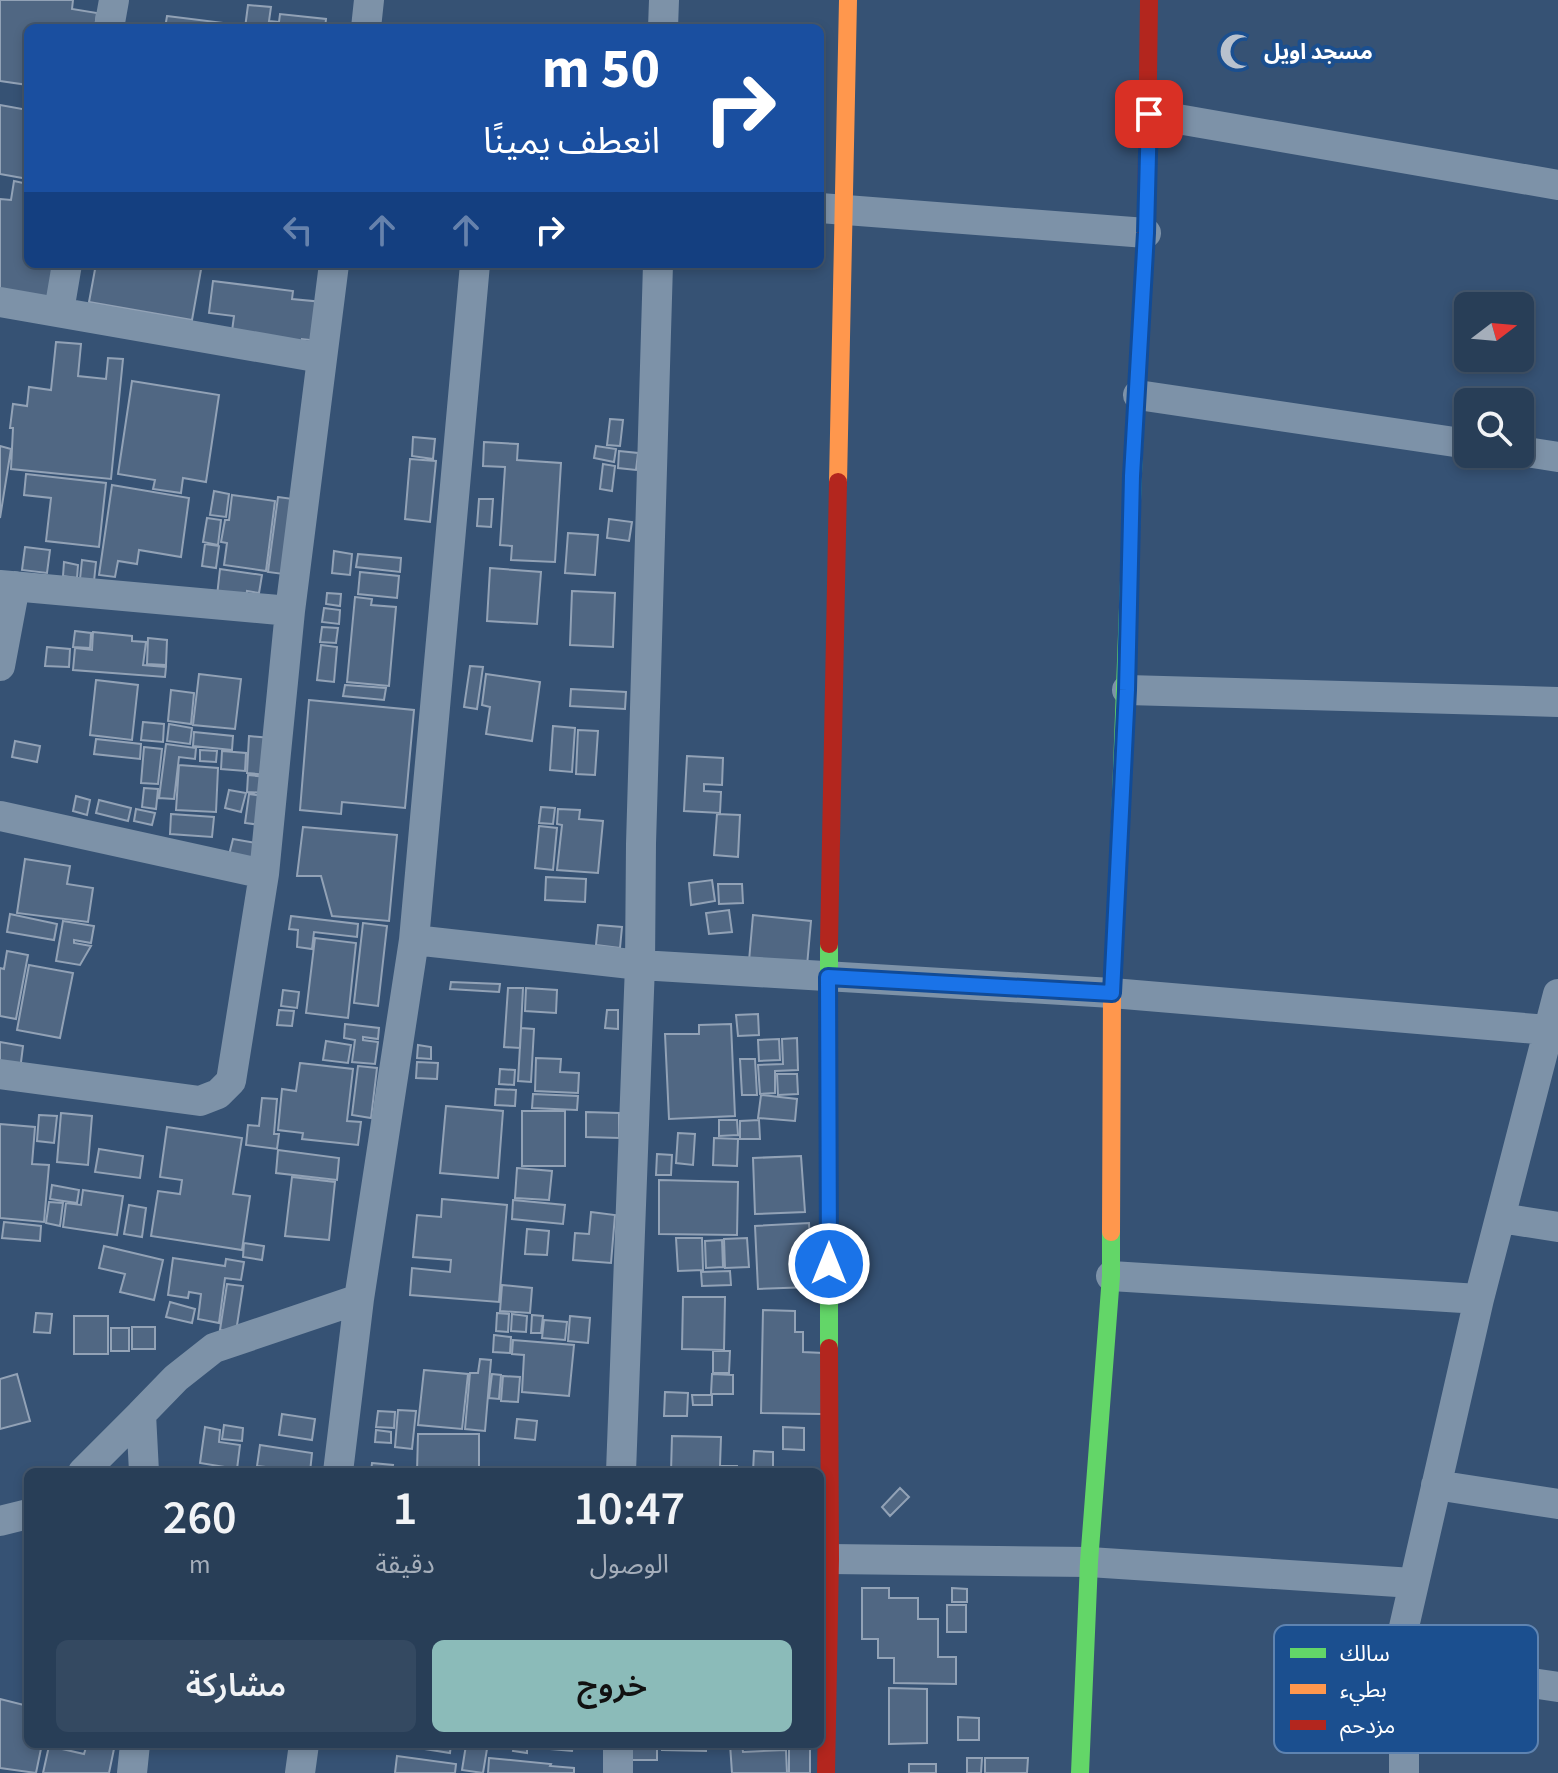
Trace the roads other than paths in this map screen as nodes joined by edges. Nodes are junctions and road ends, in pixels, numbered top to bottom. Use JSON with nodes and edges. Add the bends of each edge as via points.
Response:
{"nodes":[{"id":1,"x":114,"y":0,"type":"edge"},
{"id":2,"x":369,"y":0,"type":"edge"},
{"id":3,"x":664,"y":0,"type":"edge"},
{"id":4,"x":848,"y":0,"type":"edge"},
{"id":5,"x":1149,"y":0,"type":"edge"},
{"id":6,"x":110,"y":24,"type":"edge"},
{"id":7,"x":366,"y":24,"type":"edge"},
{"id":8,"x":663,"y":24,"type":"edge"},
{"id":9,"x":1149,"y":114,"type":"junction"},
{"id":10,"x":1558,"y":185,"type":"edge"},
{"id":11,"x":833,"y":210,"type":"edge"},
{"id":12,"x":1146,"y":233,"type":"junction"},
{"id":13,"x":66,"y":268,"type":"edge"},
{"id":14,"x":333,"y":268,"type":"edge"},
{"id":15,"x":475,"y":268,"type":"edge"},
{"id":16,"x":658,"y":268,"type":"edge"},
{"id":17,"x":0,"y":302,"type":"edge"},
{"id":18,"x":59,"y":311,"type":"junction"},
{"id":19,"x":321,"y":358,"type":"junction"},
{"id":20,"x":1138,"y":395,"type":"junction"},
{"id":21,"x":1454,"y":442,"type":"edge"},
{"id":22,"x":1534,"y":453,"type":"edge"},
{"id":23,"x":1558,"y":457,"type":"edge"},
{"id":24,"x":7,"y":585,"type":"edge"},
{"id":25,"x":290,"y":611,"type":"junction"},
{"id":26,"x":0,"y":666,"type":"edge"},
{"id":27,"x":1127,"y":690,"type":"junction"},
{"id":28,"x":1558,"y":702,"type":"edge"},
{"id":29,"x":0,"y":816,"type":"edge"},
{"id":30,"x":264,"y":874,"type":"junction"},
{"id":31,"x":414,"y":940,"type":"junction"},
{"id":32,"x":640,"y":965,"type":"junction"},
{"id":33,"x":828,"y":977,"type":"junction"},
{"id":34,"x":1112,"y":993,"type":"junction"},
{"id":35,"x":1558,"y":994,"type":"edge"},
{"id":36,"x":1548,"y":1030,"type":"junction"},
{"id":37,"x":0,"y":1074,"type":"edge"},
{"id":38,"x":1501,"y":1218,"type":"junction"},
{"id":39,"x":1558,"y":1227,"type":"edge"},
{"id":40,"x":1111,"y":1276,"type":"junction"},
{"id":41,"x":359,"y":1299,"type":"junction"},
{"id":42,"x":1479,"y":1299,"type":"junction"},
{"id":43,"x":141,"y":1414,"type":"junction"},
{"id":44,"x":87,"y":1468,"type":"edge"},
{"id":45,"x":144,"y":1468,"type":"edge"},
{"id":46,"x":338,"y":1468,"type":"edge"},
{"id":47,"x":621,"y":1468,"type":"edge"},
{"id":48,"x":1436,"y":1485,"type":"junction"},
{"id":49,"x":1558,"y":1504,"type":"edge"},
{"id":50,"x":24,"y":1515,"type":"edge"},
{"id":51,"x":824,"y":1518,"type":"edge"},
{"id":52,"x":0,"y":1521,"type":"edge"},
{"id":53,"x":830,"y":1559,"type":"junction"},
{"id":54,"x":1089,"y":1562,"type":"junction"},
{"id":55,"x":1413,"y":1583,"type":"junction"},
{"id":56,"x":1404,"y":1625,"type":"edge"},
{"id":57,"x":1538,"y":1684,"type":"edge"},
{"id":58,"x":1558,"y":1687,"type":"edge"},
{"id":59,"x":135,"y":1748,"type":"edge"},
{"id":60,"x":303,"y":1748,"type":"edge"},
{"id":61,"x":618,"y":1748,"type":"edge"},
{"id":62,"x":1404,"y":1753,"type":"edge"},
{"id":63,"x":132,"y":1773,"type":"edge"},
{"id":64,"x":300,"y":1773,"type":"edge"},
{"id":65,"x":618,"y":1773,"type":"edge"},
{"id":66,"x":826,"y":1773,"type":"edge"},
{"id":67,"x":1080,"y":1773,"type":"edge"},
{"id":68,"x":1404,"y":1773,"type":"edge"}],
"edges":[{"from":1,"to":6,"type":"street"},
{"from":2,"to":7,"type":"street"},
{"from":3,"to":8,"type":"street"},
{"from":4,"to":11,"type":"street"},
{"from":5,"to":9,"type":"street"},
{"from":9,"to":10,"type":"street"},
{"from":9,"to":12,"type":"street"},
{"from":11,"to":12,"type":"street"},
{"from":11,"to":33,"type":"street"},
{"from":12,"to":20,"type":"street"},
{"from":13,"to":18,"type":"street"},
{"from":14,"to":19,"type":"street"},
{"from":15,"to":31,"type":"street"},
{"from":16,"to":32,"type":"street"},
{"from":17,"to":18,"type":"street"},
{"from":18,"to":19,"type":"street"},
{"from":19,"to":25,"type":"street"},
{"from":20,"to":21,"type":"street"},
{"from":20,"to":27,"type":"street"},
{"from":22,"to":23,"type":"street"},
{"from":24,"to":25,"type":"street"},
{"from":24,"to":26,"type":"street"},
{"from":25,"to":30,"type":"street"},
{"from":27,"to":28,"type":"street"},
{"from":27,"to":34,"type":"street"},
{"from":29,"to":30,"type":"street"},
{"from":30,"to":37,"type":"street","via":[[231,1081],[218,1094],[200,1101]]},
{"from":31,"to":32,"type":"street"},
{"from":31,"to":41,"type":"street"},
{"from":32,"to":33,"type":"street"},
{"from":32,"to":47,"type":"street"},
{"from":33,"to":34,"type":"street"},
{"from":33,"to":51,"type":"street"},
{"from":34,"to":36,"type":"street"},
{"from":34,"to":40,"type":"street"},
{"from":35,"to":36,"type":"street"},
{"from":36,"to":38,"type":"street"},
{"from":38,"to":39,"type":"street"},
{"from":38,"to":42,"type":"street"},
{"from":40,"to":42,"type":"street"},
{"from":40,"to":54,"type":"street"},
{"from":41,"to":43,"type":"street","via":[[214,1348]]},
{"from":41,"to":46,"type":"street"},
{"from":42,"to":48,"type":"street"},
{"from":43,"to":44,"type":"street"},
{"from":43,"to":45,"type":"street"},
{"from":48,"to":49,"type":"street"},
{"from":48,"to":55,"type":"street"},
{"from":50,"to":52,"type":"street"},
{"from":51,"to":53,"type":"street"},
{"from":53,"to":54,"type":"street"},
{"from":53,"to":66,"type":"street"},
{"from":54,"to":55,"type":"street"},
{"from":54,"to":67,"type":"street"},
{"from":55,"to":56,"type":"street"},
{"from":57,"to":58,"type":"street"},
{"from":59,"to":63,"type":"street"},
{"from":60,"to":64,"type":"street"},
{"from":61,"to":65,"type":"street"},
{"from":62,"to":68,"type":"street"}]}
